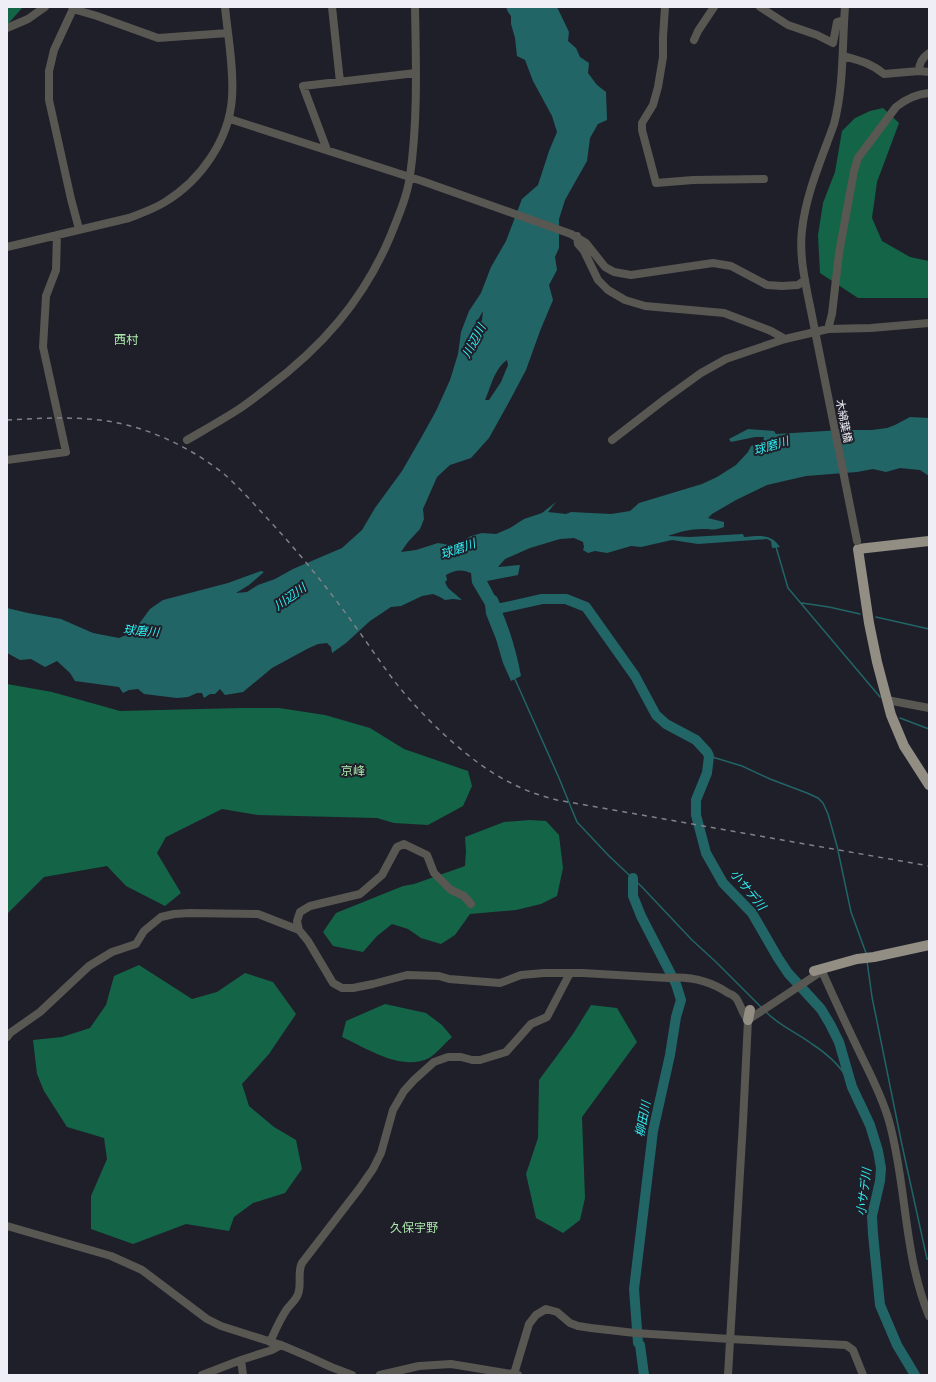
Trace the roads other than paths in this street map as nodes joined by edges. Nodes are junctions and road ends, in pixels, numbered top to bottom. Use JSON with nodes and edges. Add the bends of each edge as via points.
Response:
{"nodes":[{"id":1,"x":45,"y":7,"type":"edge"},
{"id":2,"x":225,"y":7,"type":"edge"},
{"id":3,"x":332,"y":7,"type":"edge"},
{"id":4,"x":415,"y":7,"type":"edge"},
{"id":5,"x":665,"y":7,"type":"edge"},
{"id":6,"x":714,"y":7,"type":"edge"},
{"id":7,"x":760,"y":7,"type":"edge"},
{"id":8,"x":845,"y":7,"type":"edge"},
{"id":9,"x":73,"y":8,"type":"edge"},
{"id":10,"x":844,"y":20,"type":"junction"},
{"id":11,"x":7,"y":28,"type":"edge"},
{"id":12,"x":228,"y":32,"type":"junction"},
{"id":13,"x":694,"y":40,"type":"dead end"},
{"id":14,"x":929,"y":53,"type":"edge"},
{"id":15,"x":843,"y":56,"type":"junction"},
{"id":16,"x":919,"y":71,"type":"junction"},
{"id":17,"x":929,"y":72,"type":"edge"},
{"id":18,"x":416,"y":73,"type":"junction"},
{"id":19,"x":340,"y":82,"type":"junction"},
{"id":20,"x":929,"y":93,"type":"edge"},
{"id":21,"x":230,"y":119,"type":"junction"},
{"id":22,"x":327,"y":150,"type":"junction"},
{"id":23,"x":410,"y":178,"type":"junction"},
{"id":24,"x":764,"y":179,"type":"dead end"},
{"id":25,"x":79,"y":229,"type":"junction"},
{"id":26,"x":57,"y":235,"type":"junction"},
{"id":27,"x":574,"y":235,"type":"junction"},
{"id":28,"x":7,"y":247,"type":"edge"},
{"id":29,"x":805,"y":280,"type":"junction"},
{"id":30,"x":929,"y":323,"type":"edge"},
{"id":31,"x":828,"y":329,"type":"junction"},
{"id":32,"x":785,"y":340,"type":"junction"},
{"id":33,"x":187,"y":440,"type":"dead end"},
{"id":34,"x":612,"y":440,"type":"dead end"},
{"id":35,"x":7,"y":460,"type":"edge"},
{"id":36,"x":929,"y":541,"type":"edge"},
{"id":37,"x":857,"y":545,"type":"junction"},
{"id":38,"x":887,"y":700,"type":"junction"},
{"id":39,"x":929,"y":708,"type":"edge"},
{"id":40,"x":929,"y":785,"type":"edge"},
{"id":41,"x":471,"y":904,"type":"dead end"},
{"id":42,"x":299,"y":930,"type":"junction"},
{"id":43,"x":929,"y":945,"type":"edge"},
{"id":44,"x":817,"y":970,"type":"junction"},
{"id":45,"x":570,"y":973,"type":"junction"},
{"id":46,"x":749,"y":1015,"type":"junction"},
{"id":47,"x":7,"y":1037,"type":"edge"},
{"id":48,"x":7,"y":1226,"type":"edge"},
{"id":49,"x":929,"y":1316,"type":"edge"},
{"id":50,"x":730,"y":1339,"type":"junction"},
{"id":51,"x":270,"y":1342,"type":"junction"},
{"id":52,"x":281,"y":1345,"type":"junction"},
{"id":53,"x":241,"y":1360,"type":"junction"},
{"id":54,"x":202,"y":1375,"type":"edge"},
{"id":55,"x":243,"y":1375,"type":"edge"},
{"id":56,"x":352,"y":1375,"type":"edge"},
{"id":57,"x":380,"y":1375,"type":"edge"},
{"id":58,"x":516,"y":1375,"type":"edge"},
{"id":59,"x":728,"y":1375,"type":"edge"},
{"id":60,"x":863,"y":1375,"type":"edge"}],
"edges":[{"from":1,"to":11,"type":"street"},
{"from":2,"to":12,"type":"street"},
{"from":3,"to":19,"type":"street"},
{"from":4,"to":18,"type":"street"},
{"from":5,"to":24,"type":"street","via":[[663,58],[658,87],[653,104],[642,124],[656,183]]},
{"from":6,"to":13,"type":"street"},
{"from":7,"to":10,"type":"street","via":[[788,24],[832,43],[837,22]]},
{"from":8,"to":10,"type":"street","name":"木綿葉橋"},
{"from":9,"to":12,"type":"street","via":[[158,38]]},
{"from":9,"to":25,"type":"street","via":[[54,50],[49,71],[49,100]]},
{"from":10,"to":15,"type":"street","name":"木綿葉橋"},
{"from":12,"to":21,"type":"street","via":[[232,73]]},
{"from":14,"to":16,"type":"street","via":[[921,61]]},
{"from":15,"to":16,"type":"street","via":[[875,66],[884,74]]},
{"from":15,"to":29,"type":"street","name":"木綿葉橋","via":[[837,113],[806,206],[801,231]]},
{"from":16,"to":17,"type":"street"},
{"from":18,"to":19,"type":"street"},
{"from":18,"to":23,"type":"street"},
{"from":19,"to":22,"type":"street","via":[[303,86]]},
{"from":20,"to":31,"type":"street","via":[[913,96],[896,107],[858,158],[848,201]]},
{"from":21,"to":22,"type":"street"},
{"from":21,"to":25,"type":"street","via":[[212,156],[184,188],[149,211]]},
{"from":22,"to":23,"type":"street"},
{"from":23,"to":27,"type":"street"},
{"from":23,"to":33,"type":"street","via":[[398,219],[385,249],[349,310],[330,333],[282,377],[240,409]]},
{"from":25,"to":26,"type":"street"},
{"from":26,"to":28,"type":"street"},
{"from":26,"to":35,"type":"street","via":[[56,270],[46,296],[43,348],[66,452]]},
{"from":27,"to":29,"type":"street","via":[[586,243],[606,267],[614,272],[631,275],[713,263],[731,266],[767,285],[798,285]]},
{"from":27,"to":32,"type":"street","via":[[598,280],[608,290],[625,300],[645,306],[724,313],[771,331]]},
{"from":29,"to":37,"type":"street","name":"木綿葉橋","bridge":true},
{"from":30,"to":31,"type":"street"},
{"from":31,"to":32,"type":"street"},
{"from":32,"to":34,"type":"street","via":[[726,359],[701,373]]},
{"from":36,"to":37,"type":"main road"},
{"from":37,"to":38,"type":"main road","via":[[869,623]]},
{"from":38,"to":39,"type":"street"},
{"from":38,"to":40,"type":"main road","via":[[890,715],[904,746]]},
{"from":41,"to":42,"type":"street","via":[[464,896],[451,890],[434,873],[427,855],[404,844],[397,847],[382,875],[360,894],[310,906],[300,912],[297,921]]},
{"from":42,"to":45,"type":"street","via":[[333,983],[342,988],[407,975],[500,983],[521,975]]},
{"from":42,"to":47,"type":"street","via":[[258,914],[190,913],[161,917],[144,931],[136,944],[112,952],[89,966],[40,1012]]},
{"from":43,"to":44,"type":"main road","via":[[857,959]]},
{"from":44,"to":46,"type":"street","via":[[819,973]]},
{"from":44,"to":49,"type":"street","via":[[880,1096],[889,1120],[907,1235],[918,1287]]},
{"from":45,"to":46,"type":"street","via":[[701,980],[719,987],[736,998],[744,1015]]},
{"from":45,"to":51,"type":"street","via":[[547,1017],[531,1024],[506,1052],[480,1060],[448,1057],[434,1062],[404,1091],[393,1110],[381,1153],[372,1169],[299,1268],[299,1292]]},
{"from":46,"to":50,"type":"street"},
{"from":48,"to":51,"type":"street","via":[[111,1256],[142,1270],[207,1319]]},
{"from":50,"to":58,"type":"street","via":[[584,1327],[570,1323],[557,1312],[546,1309],[536,1315],[529,1324]]},
{"from":50,"to":59,"type":"street"},
{"from":50,"to":60,"type":"street","via":[[846,1344],[853,1350]]},
{"from":51,"to":52,"type":"street"},
{"from":52,"to":53,"type":"street"},
{"from":52,"to":56,"type":"street"},
{"from":53,"to":54,"type":"street"},
{"from":53,"to":55,"type":"street"},
{"from":57,"to":58,"type":"street","via":[[419,1366],[451,1364]]}]}
